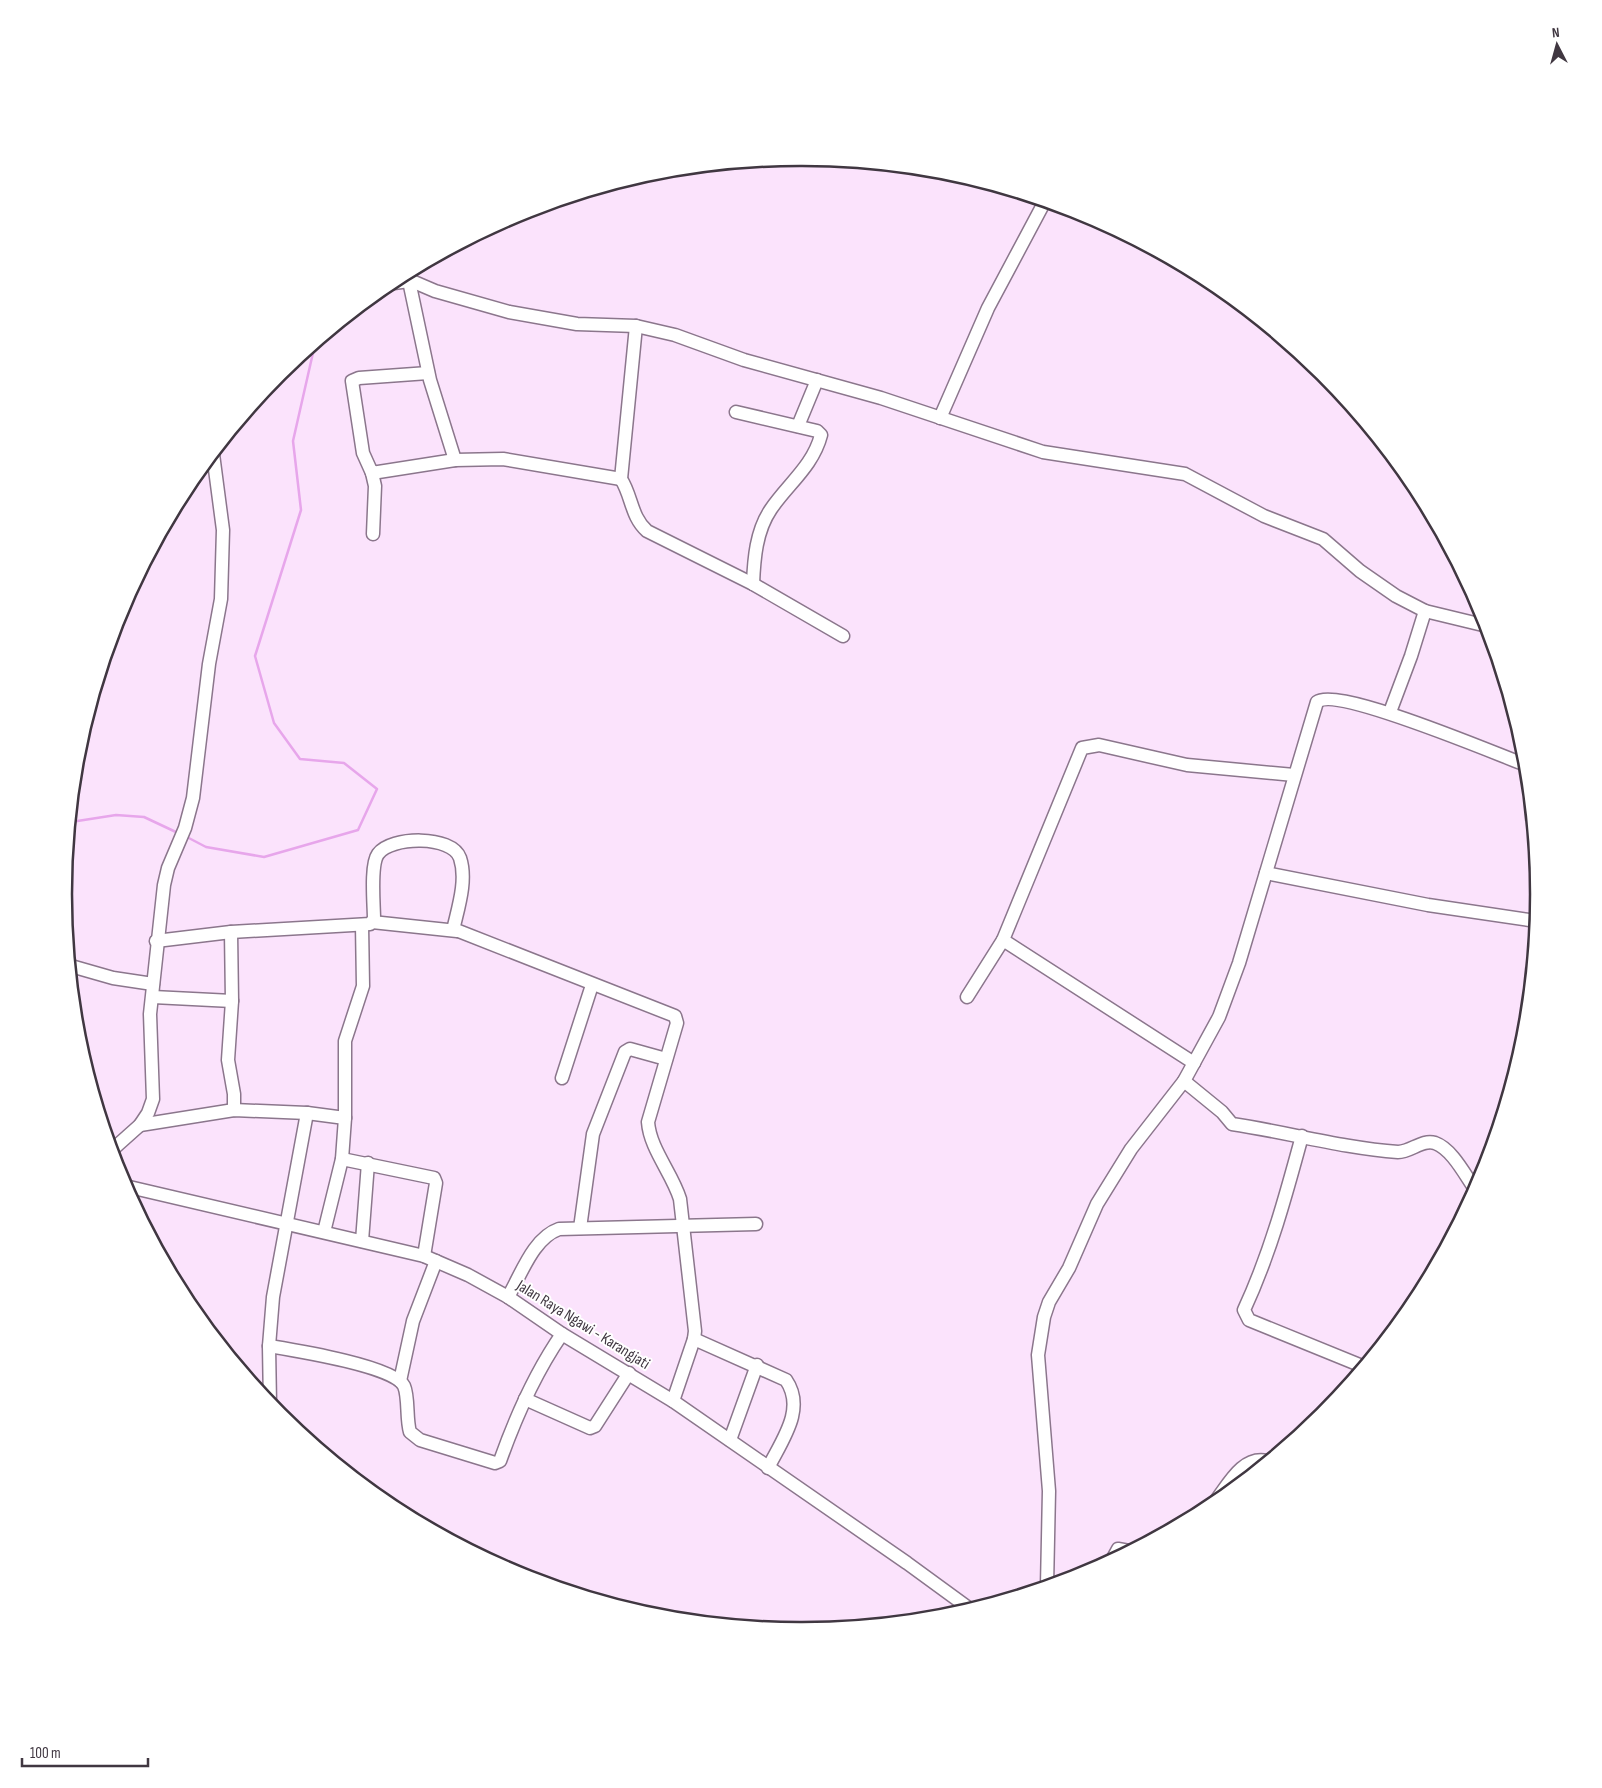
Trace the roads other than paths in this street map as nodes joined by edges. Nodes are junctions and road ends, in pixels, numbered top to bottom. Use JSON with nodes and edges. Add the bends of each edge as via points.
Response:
{"nodes":[{"id":1,"x":1042,"y":207,"type":"edge"},
{"id":2,"x":406,"y":282,"type":"edge"},
{"id":3,"x":402,"y":284,"type":"edge"},
{"id":4,"x":636,"y":326,"type":"junction"},
{"id":5,"x":428,"y":373,"type":"junction"},
{"id":6,"x":817,"y":380,"type":"junction"},
{"id":7,"x":736,"y":412,"type":"dead end"},
{"id":8,"x":940,"y":418,"type":"junction"},
{"id":9,"x":798,"y":426,"type":"junction"},
{"id":10,"x":455,"y":460,"type":"junction"},
{"id":11,"x":214,"y":463,"type":"edge"},
{"id":12,"x":372,"y":473,"type":"junction"},
{"id":13,"x":621,"y":479,"type":"junction"},
{"id":14,"x":373,"y":534,"type":"dead end"},
{"id":15,"x":753,"y":584,"type":"junction"},
{"id":16,"x":1425,"y":612,"type":"junction"},
{"id":17,"x":1477,"y":624,"type":"edge"},
{"id":18,"x":843,"y":636,"type":"dead end"},
{"id":19,"x":1390,"y":712,"type":"junction"},
{"id":20,"x":1517,"y":762,"type":"edge"},
{"id":21,"x":1294,"y":775,"type":"junction"},
{"id":22,"x":1266,"y":872,"type":"junction"},
{"id":23,"x":1529,"y":920,"type":"edge"},
{"id":24,"x":367,"y":924,"type":"junction"},
{"id":25,"x":457,"y":931,"type":"junction"},
{"id":26,"x":231,"y":932,"type":"junction"},
{"id":27,"x":1003,"y":940,"type":"junction"},
{"id":28,"x":156,"y":941,"type":"junction"},
{"id":29,"x":77,"y":968,"type":"edge"},
{"id":30,"x":592,"y":985,"type":"junction"},
{"id":31,"x":153,"y":990,"type":"junction"},
{"id":32,"x":967,"y":998,"type":"dead end"},
{"id":33,"x":232,"y":1001,"type":"junction"},
{"id":34,"x":666,"y":1060,"type":"junction"},
{"id":35,"x":1194,"y":1063,"type":"junction"},
{"id":36,"x":562,"y":1078,"type":"dead end"},
{"id":37,"x":1184,"y":1081,"type":"junction"},
{"id":38,"x":234,"y":1110,"type":"junction"},
{"id":39,"x":307,"y":1113,"type":"junction"},
{"id":40,"x":345,"y":1118,"type":"junction"},
{"id":41,"x":140,"y":1125,"type":"junction"},
{"id":42,"x":1302,"y":1136,"type":"junction"},
{"id":43,"x":117,"y":1145,"type":"edge"},
{"id":44,"x":342,"y":1159,"type":"junction"},
{"id":45,"x":368,"y":1164,"type":"junction"},
{"id":46,"x":1470,"y":1181,"type":"edge"},
{"id":47,"x":135,"y":1188,"type":"edge"},
{"id":48,"x":286,"y":1224,"type":"junction"},
{"id":49,"x":756,"y":1224,"type":"dead end"},
{"id":50,"x":684,"y":1225,"type":"junction"},
{"id":51,"x":580,"y":1228,"type":"junction"},
{"id":52,"x":324,"y":1232,"type":"junction"},
{"id":53,"x":362,"y":1241,"type":"junction"},
{"id":54,"x":424,"y":1256,"type":"junction"},
{"id":55,"x":436,"y":1261,"type":"junction"},
{"id":56,"x":508,"y":1297,"type":"junction"},
{"id":57,"x":562,"y":1334,"type":"junction"},
{"id":58,"x":694,"y":1339,"type":"junction"},
{"id":59,"x":269,"y":1346,"type":"junction"},
{"id":60,"x":1357,"y":1364,"type":"edge"},
{"id":61,"x":757,"y":1365,"type":"junction"},
{"id":62,"x":629,"y":1373,"type":"junction"},
{"id":63,"x":400,"y":1381,"type":"junction"},
{"id":64,"x":270,"y":1392,"type":"edge"},
{"id":65,"x":525,"y":1399,"type":"junction"},
{"id":66,"x":673,"y":1401,"type":"junction"},
{"id":67,"x":730,"y":1440,"type":"junction"},
{"id":68,"x":1260,"y":1459,"type":"edge"},
{"id":69,"x":768,"y":1468,"type":"junction"},
{"id":70,"x":1231,"y":1481,"type":"edge"},
{"id":71,"x":1047,"y":1579,"type":"edge"},
{"id":72,"x":963,"y":1604,"type":"edge"}],
"edges":[{"from":1,"to":8,"type":"street","via":[[988,308]]},
{"from":2,"to":4,"type":"street","via":[[529,316],[577,324]]},
{"from":3,"to":5,"type":"street"},
{"from":4,"to":6,"type":"street","via":[[675,335],[744,360]]},
{"from":4,"to":13,"type":"street"},
{"from":5,"to":10,"type":"street"},
{"from":5,"to":12,"type":"street","via":[[352,380],[363,453]]},
{"from":6,"to":8,"type":"street"},
{"from":6,"to":9,"type":"street"},
{"from":7,"to":9,"type":"street"},
{"from":8,"to":16,"type":"street","via":[[1043,452],[1185,474],[1264,516],[1323,539],[1360,571]]},
{"from":9,"to":15,"type":"street","via":[[817,431],[820,438],[803,472],[770,510],[754,555]]},
{"from":10,"to":12,"type":"street"},
{"from":10,"to":13,"type":"street","via":[[502,459]]},
{"from":11,"to":28,"type":"street","via":[[223,530],[221,599],[193,798],[164,885]]},
{"from":12,"to":14,"type":"street","via":[[375,494]]},
{"from":13,"to":15,"type":"street","via":[[639,524],[647,531]]},
{"from":15,"to":18,"type":"street"},
{"from":16,"to":17,"type":"street"},
{"from":16,"to":19,"type":"street"},
{"from":19,"to":20,"type":"street"},
{"from":19,"to":21,"type":"street","via":[[1320,699],[1314,708]]},
{"from":21,"to":22,"type":"street"},
{"from":21,"to":27,"type":"street","via":[[1188,765],[1098,745],[1082,748]]},
{"from":22,"to":23,"type":"street","via":[[1428,905]]},
{"from":22,"to":35,"type":"street","via":[[1219,1018]]},
{"from":24,"to":25,"type":"street"},
{"from":24,"to":25,"type":"street","via":[[374,919],[374,863],[378,854],[407,841],[422,840],[449,844],[460,856],[462,871],[454,926]]},
{"from":24,"to":26,"type":"street"},
{"from":24,"to":40,"type":"street","via":[[363,986],[345,1040]]},
{"from":25,"to":30,"type":"street"},
{"from":26,"to":28,"type":"street"},
{"from":26,"to":33,"type":"street"},
{"from":27,"to":32,"type":"street"},
{"from":27,"to":35,"type":"street"},
{"from":28,"to":31,"type":"street"},
{"from":29,"to":31,"type":"street"},
{"from":30,"to":34,"type":"street","via":[[675,1016],[678,1023]]},
{"from":30,"to":36,"type":"street"},
{"from":31,"to":33,"type":"street"},
{"from":31,"to":41,"type":"street","via":[[150,1032],[155,1090],[148,1113]]},
{"from":33,"to":38,"type":"street","via":[[228,1060]]},
{"from":34,"to":50,"type":"street","via":[[650,1109],[649,1132],[676,1186]]},
{"from":34,"to":51,"type":"street","via":[[630,1049],[625,1052],[594,1134]]},
{"from":35,"to":37,"type":"street"},
{"from":37,"to":42,"type":"street","via":[[1232,1124]]},
{"from":37,"to":71,"type":"street","via":[[1131,1149],[1098,1204],[1044,1317],[1038,1364],[1049,1491]]},
{"from":38,"to":39,"type":"street"},
{"from":38,"to":41,"type":"street"},
{"from":39,"to":40,"type":"street"},
{"from":39,"to":48,"type":"street"},
{"from":40,"to":44,"type":"street"},
{"from":41,"to":43,"type":"street"},
{"from":42,"to":46,"type":"street","via":[[1398,1152],[1408,1152],[1426,1142],[1435,1143],[1453,1158]]},
{"from":42,"to":60,"type":"street","via":[[1282,1210],[1244,1310],[1249,1320]]},
{"from":44,"to":45,"type":"street"},
{"from":44,"to":52,"type":"street"},
{"from":45,"to":53,"type":"street"},
{"from":45,"to":54,"type":"street","via":[[434,1178],[436,1184]]},
{"from":47,"to":48,"type":"street","name":"Jalan Raya Ngawi - Karangjati"},
{"from":48,"to":52,"type":"street","name":"Jalan Raya Ngawi - Karangjati"},
{"from":48,"to":59,"type":"street","via":[[273,1297]]},
{"from":49,"to":50,"type":"street"},
{"from":50,"to":51,"type":"street"},
{"from":50,"to":58,"type":"street"},
{"from":51,"to":56,"type":"street","via":[[559,1229],[540,1241]]},
{"from":52,"to":53,"type":"street","name":"Jalan Raya Ngawi - Karangjati"},
{"from":53,"to":54,"type":"street","name":"Jalan Raya Ngawi - Karangjati"},
{"from":54,"to":55,"type":"street","name":"Jalan Raya Ngawi - Karangjati"},
{"from":55,"to":56,"type":"street","name":"Jalan Raya Ngawi - Karangjati"},
{"from":55,"to":63,"type":"street","via":[[413,1321]]},
{"from":56,"to":57,"type":"street","name":"Jalan Raya Ngawi - Karangjati"},
{"from":57,"to":62,"type":"street","name":"Jalan Raya Ngawi - Karangjati"},
{"from":57,"to":65,"type":"street"},
{"from":58,"to":61,"type":"street"},
{"from":58,"to":66,"type":"street"},
{"from":59,"to":63,"type":"street","via":[[365,1366]]},
{"from":59,"to":64,"type":"street"},
{"from":61,"to":67,"type":"street"},
{"from":61,"to":69,"type":"street","via":[[786,1380],[794,1401],[793,1417]]},
{"from":62,"to":65,"type":"street","via":[[595,1426],[590,1428]]},
{"from":62,"to":66,"type":"street","name":"Jalan Raya Ngawi - Karangjati"},
{"from":63,"to":65,"type":"street","via":[[405,1387],[410,1432],[420,1440],[495,1463],[500,1461]]},
{"from":66,"to":67,"type":"street","name":"Jalan Raya Ngawi - Karangjati"},
{"from":67,"to":69,"type":"street","name":"Jalan Raya Ngawi - Karangjati"},
{"from":68,"to":70,"type":"street","via":[[1246,1463]]},
{"from":69,"to":72,"type":"street","name":"Jalan Raya Ngawi - Karangjati"}]}
